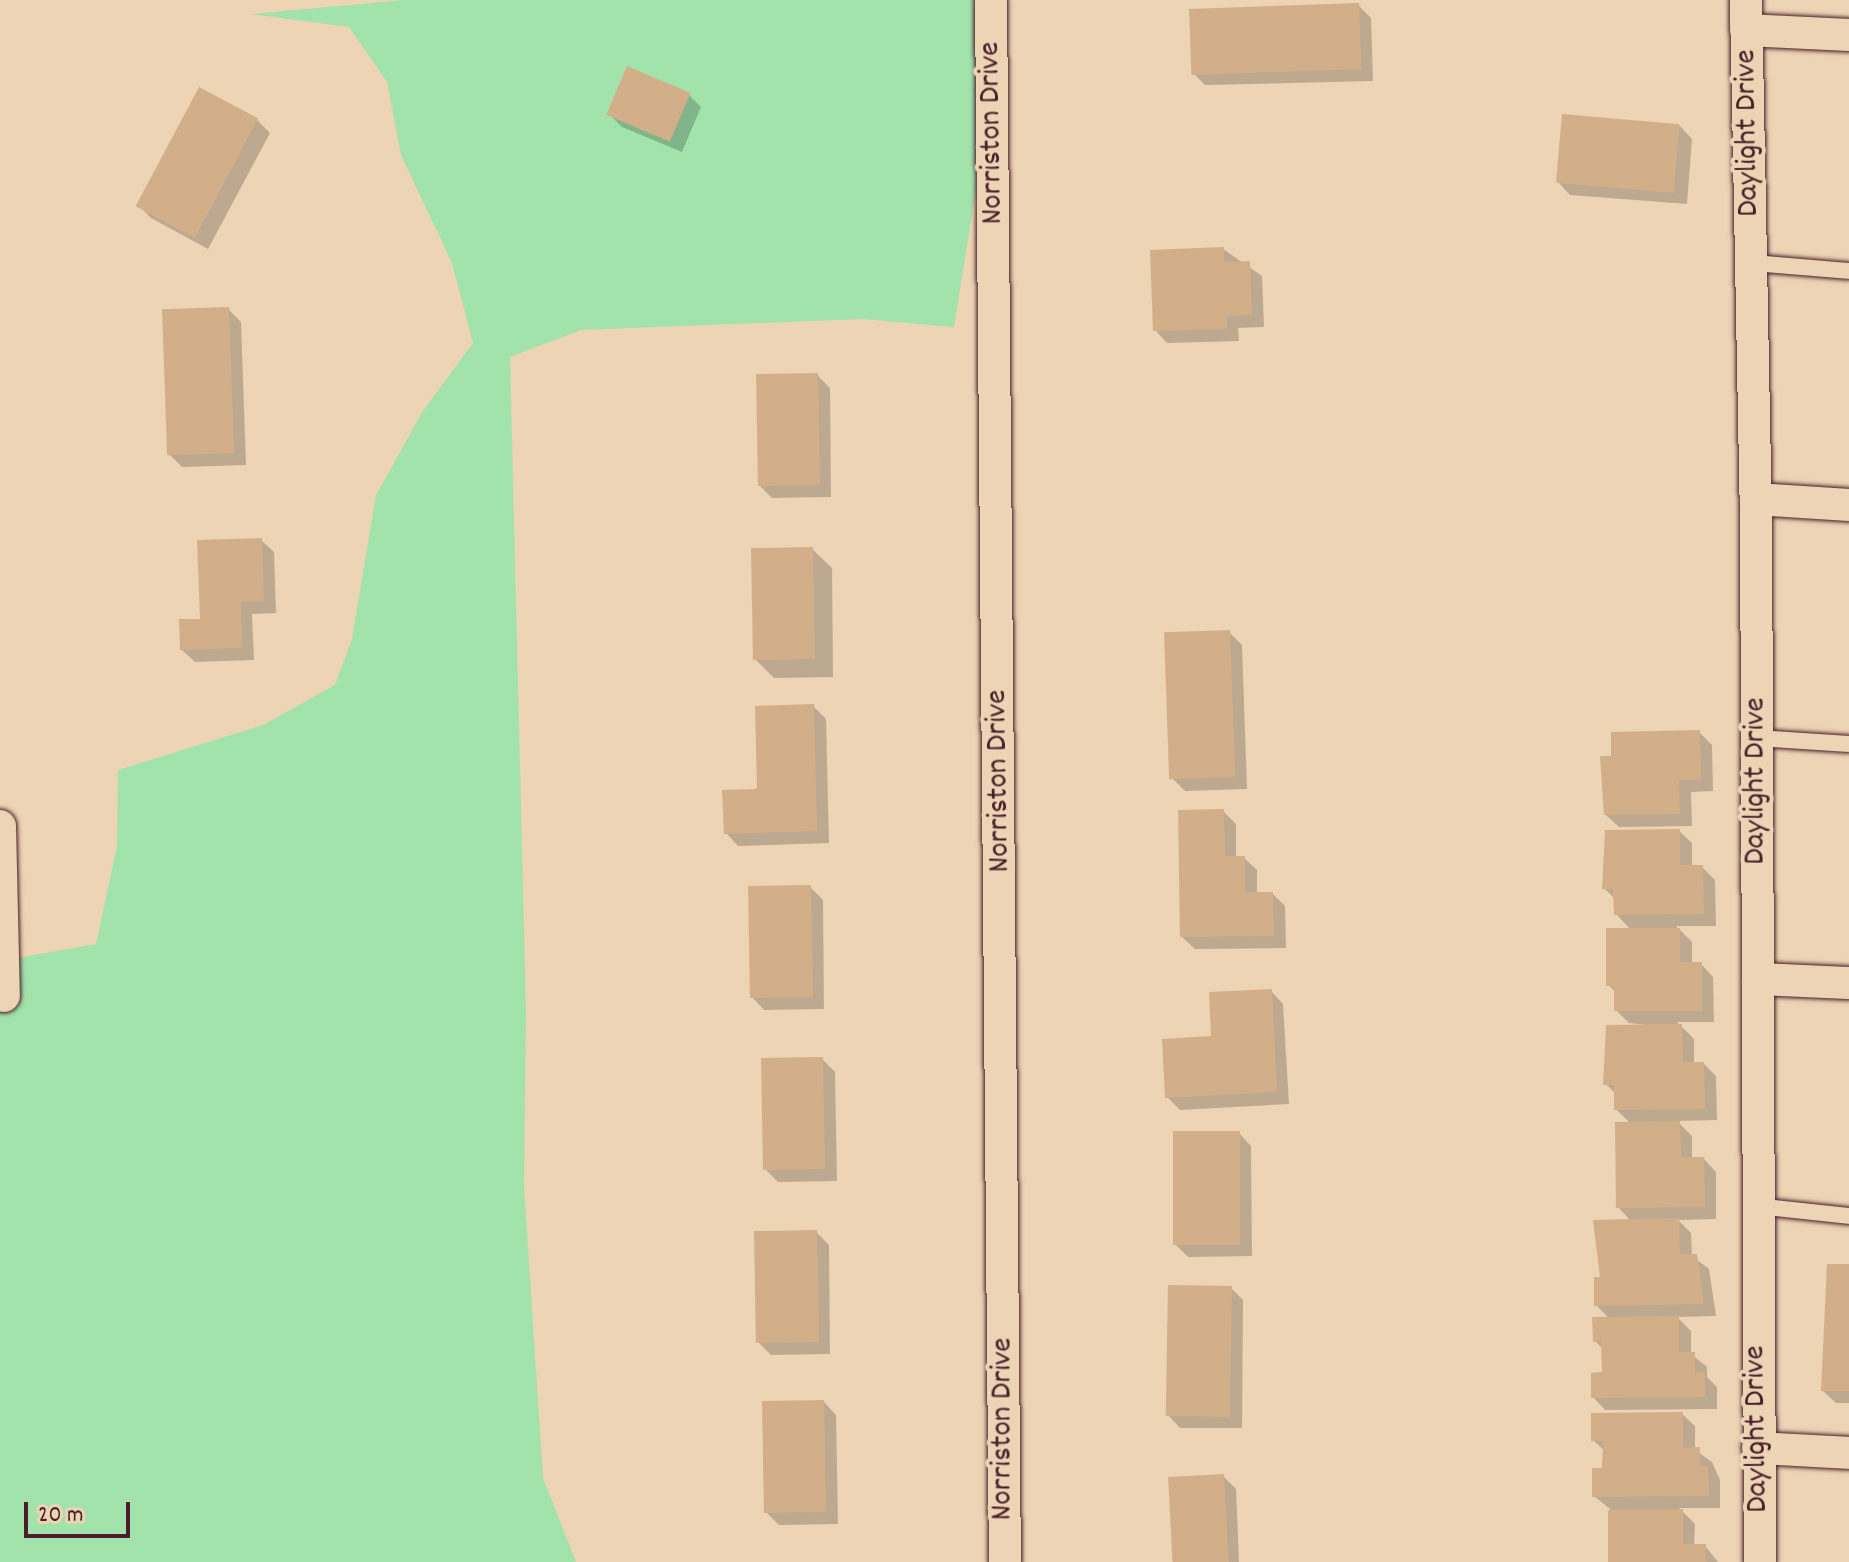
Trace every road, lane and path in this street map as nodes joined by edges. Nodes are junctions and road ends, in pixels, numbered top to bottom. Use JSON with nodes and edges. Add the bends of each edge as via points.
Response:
{"nodes":[{"id":1,"x":991,"y":0,"type":"edge"},
{"id":2,"x":1746,"y":15,"type":"edge"},
{"id":3,"x":1849,"y":35,"type":"edge"},
{"id":4,"x":1752,"y":263,"type":"junction"},
{"id":5,"x":1849,"y":271,"type":"edge"},
{"id":6,"x":1756,"y":499,"type":"junction"},
{"id":7,"x":1849,"y":505,"type":"edge"},
{"id":8,"x":1757,"y":738,"type":"junction"},
{"id":9,"x":1849,"y":744,"type":"edge"},
{"id":10,"x":0,"y":826,"type":"edge"},
{"id":11,"x":1758,"y":979,"type":"junction"},
{"id":12,"x":1849,"y":983,"type":"edge"},
{"id":13,"x":4,"y":996,"type":"dead end"},
{"id":14,"x":1756,"y":1206,"type":"junction"},
{"id":15,"x":1849,"y":1216,"type":"edge"},
{"id":16,"x":1758,"y":1448,"type":"junction"},
{"id":17,"x":1849,"y":1453,"type":"edge"},
{"id":18,"x":1005,"y":1562,"type":"edge"},
{"id":19,"x":1760,"y":1562,"type":"edge"}],
"edges":[{"from":1,"to":18,"type":"street","name":"Norriston Drive"},
{"from":2,"to":3,"type":"street"},
{"from":2,"to":4,"type":"street","name":"Daylight Drive"},
{"from":4,"to":5,"type":"lane"},
{"from":4,"to":6,"type":"street","name":"Daylight Drive"},
{"from":6,"to":7,"type":"street"},
{"from":6,"to":8,"type":"street","name":"Daylight Drive"},
{"from":8,"to":9,"type":"lane"},
{"from":8,"to":11,"type":"street","name":"Daylight Drive"},
{"from":10,"to":13,"type":"street"},
{"from":11,"to":12,"type":"street"},
{"from":11,"to":14,"type":"street","name":"Daylight Drive"},
{"from":14,"to":15,"type":"lane"},
{"from":14,"to":16,"type":"street","name":"Daylight Drive"},
{"from":16,"to":17,"type":"street"},
{"from":16,"to":19,"type":"street","name":"Daylight Drive"}]}
